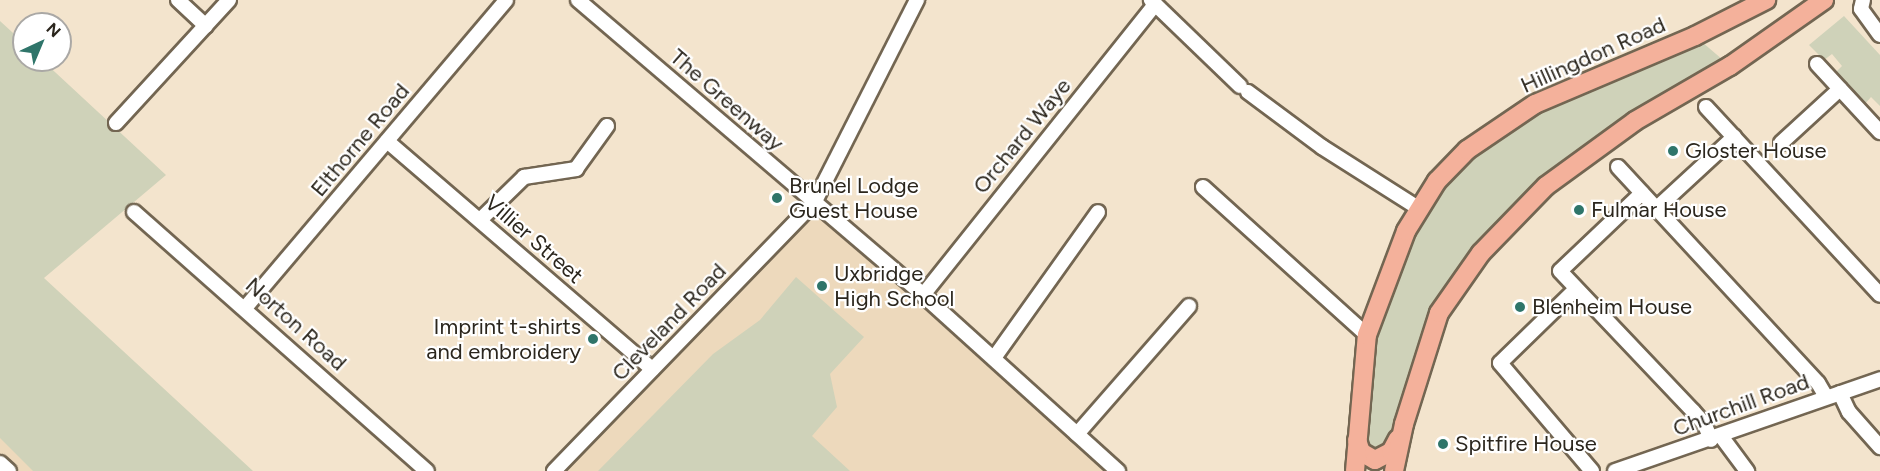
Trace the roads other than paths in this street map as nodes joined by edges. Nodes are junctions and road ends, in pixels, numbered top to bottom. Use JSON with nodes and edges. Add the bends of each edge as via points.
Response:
{"nodes":[{"id":1,"x":178,"y":0,"type":"edge"},
{"id":2,"x":230,"y":0,"type":"edge"},
{"id":3,"x":506,"y":0,"type":"edge"},
{"id":4,"x":578,"y":0,"type":"edge"},
{"id":5,"x":917,"y":0,"type":"edge"},
{"id":6,"x":1766,"y":0,"type":"edge"},
{"id":7,"x":1824,"y":0,"type":"edge"},
{"id":8,"x":1863,"y":0,"type":"edge"},
{"id":9,"x":1153,"y":2,"type":"edge"},
{"id":10,"x":206,"y":26,"type":"junction"},
{"id":11,"x":1880,"y":35,"type":"edge"},
{"id":12,"x":1817,"y":64,"type":"dead end"},
{"id":13,"x":1840,"y":89,"type":"junction"},
{"id":14,"x":1706,"y":107,"type":"dead end"},
{"id":15,"x":116,"y":123,"type":"dead end"},
{"id":16,"x":608,"y":126,"type":"dead end"},
{"id":17,"x":1880,"y":132,"type":"edge"},
{"id":18,"x":1734,"y":137,"type":"junction"},
{"id":19,"x":387,"y":141,"type":"junction"},
{"id":20,"x":1781,"y":143,"type":"dead end"},
{"id":21,"x":1618,"y":167,"type":"dead end"},
{"id":22,"x":1203,"y":187,"type":"dead end"},
{"id":23,"x":1642,"y":193,"type":"junction"},
{"id":24,"x":814,"y":203,"type":"junction"},
{"id":25,"x":1418,"y":208,"type":"junction"},
{"id":26,"x":1657,"y":208,"type":"junction"},
{"id":27,"x":134,"y":212,"type":"dead end"},
{"id":28,"x":1098,"y":212,"type":"dead end"},
{"id":29,"x":480,"y":220,"type":"junction"},
{"id":30,"x":1576,"y":289,"type":"junction"},
{"id":31,"x":922,"y":295,"type":"junction"},
{"id":32,"x":1880,"y":296,"type":"edge"},
{"id":33,"x":1189,"y":306,"type":"dead end"},
{"id":34,"x":246,"y":307,"type":"junction"},
{"id":35,"x":1367,"y":334,"type":"junction"},
{"id":36,"x":994,"y":358,"type":"junction"},
{"id":37,"x":652,"y":369,"type":"junction"},
{"id":38,"x":1880,"y":379,"type":"edge"},
{"id":39,"x":1833,"y":395,"type":"junction"},
{"id":40,"x":1404,"y":423,"type":"junction"},
{"id":41,"x":1357,"y":432,"type":"junction"},
{"id":42,"x":1077,"y":434,"type":"junction"},
{"id":43,"x":1716,"y":438,"type":"junction"},
{"id":44,"x":1880,"y":447,"type":"edge"},
{"id":45,"x":0,"y":463,"type":"edge"},
{"id":46,"x":9,"y":471,"type":"edge"},
{"id":47,"x":427,"y":471,"type":"edge"},
{"id":48,"x":554,"y":471,"type":"edge"},
{"id":49,"x":1118,"y":471,"type":"edge"},
{"id":50,"x":1355,"y":471,"type":"edge"},
{"id":51,"x":1394,"y":471,"type":"edge"},
{"id":52,"x":1592,"y":471,"type":"edge"},
{"id":53,"x":1615,"y":471,"type":"edge"},
{"id":54,"x":1747,"y":471,"type":"edge"}],
"edges":[{"from":1,"to":10,"type":"street"},
{"from":2,"to":10,"type":"street"},
{"from":3,"to":19,"type":"street","name":"Elthorne Road"},
{"from":4,"to":24,"type":"street","name":"The Greenway"},
{"from":5,"to":24,"type":"street","name":"Cleveland Road"},
{"from":6,"to":25,"type":"main road","name":"Hillingdon Road","via":[[1695,36],[1535,104],[1467,150]]},
{"from":7,"to":40,"type":"main road","via":[[1730,66],[1635,121],[1546,186],[1481,253],[1439,314]]},
{"from":8,"to":11,"type":"street","via":[[1861,9]]},
{"from":9,"to":25,"type":"street","name":"Orchard Waye","via":[[1244,89],[1288,124]]},
{"from":9,"to":31,"type":"street","name":"Orchard Waye"},
{"from":10,"to":15,"type":"street"},
{"from":12,"to":13,"type":"street"},
{"from":13,"to":17,"type":"street"},
{"from":13,"to":20,"type":"street"},
{"from":14,"to":18,"type":"street"},
{"from":16,"to":29,"type":"street","via":[[576,169],[524,177]]},
{"from":18,"to":26,"type":"street"},
{"from":18,"to":32,"type":"street"},
{"from":19,"to":29,"type":"street","name":"Villier Street"},
{"from":19,"to":34,"type":"street","name":"Elthorne Road"},
{"from":21,"to":23,"type":"street"},
{"from":22,"to":35,"type":"street"},
{"from":23,"to":26,"type":"street"},
{"from":23,"to":30,"type":"street","via":[[1560,271]]},
{"from":24,"to":31,"type":"street","name":"The Greenway"},
{"from":24,"to":37,"type":"street","name":"Cleveland Road"},
{"from":25,"to":35,"type":"main road","name":"Hillingdon Road"},
{"from":26,"to":39,"type":"street"},
{"from":27,"to":34,"type":"street","name":"Norton Road"},
{"from":28,"to":36,"type":"street"},
{"from":29,"to":37,"type":"street","name":"Villier Street"},
{"from":30,"to":43,"type":"street"},
{"from":30,"to":52,"type":"street","via":[[1500,363]]},
{"from":31,"to":36,"type":"street","name":"The Greenway"},
{"from":33,"to":42,"type":"street"},
{"from":34,"to":47,"type":"street","name":"Norton Road"},
{"from":35,"to":41,"type":"main road","name":"Hillingdon Road"},
{"from":36,"to":42,"type":"street","name":"The Greenway"},
{"from":37,"to":48,"type":"street","name":"Cleveland Road"},
{"from":38,"to":39,"type":"street","name":"Churchill Road"},
{"from":39,"to":43,"type":"street","name":"Churchill Road"},
{"from":39,"to":44,"type":"street"},
{"from":40,"to":41,"type":"main road","via":[[1391,452],[1375,460],[1361,452]]},
{"from":40,"to":51,"type":"main road"},
{"from":41,"to":50,"type":"main road","name":"Hillingdon Road"},
{"from":42,"to":49,"type":"street","name":"The Greenway"},
{"from":43,"to":53,"type":"street","name":"Churchill Road"},
{"from":43,"to":54,"type":"street"},
{"from":45,"to":46,"type":"street"}]}
